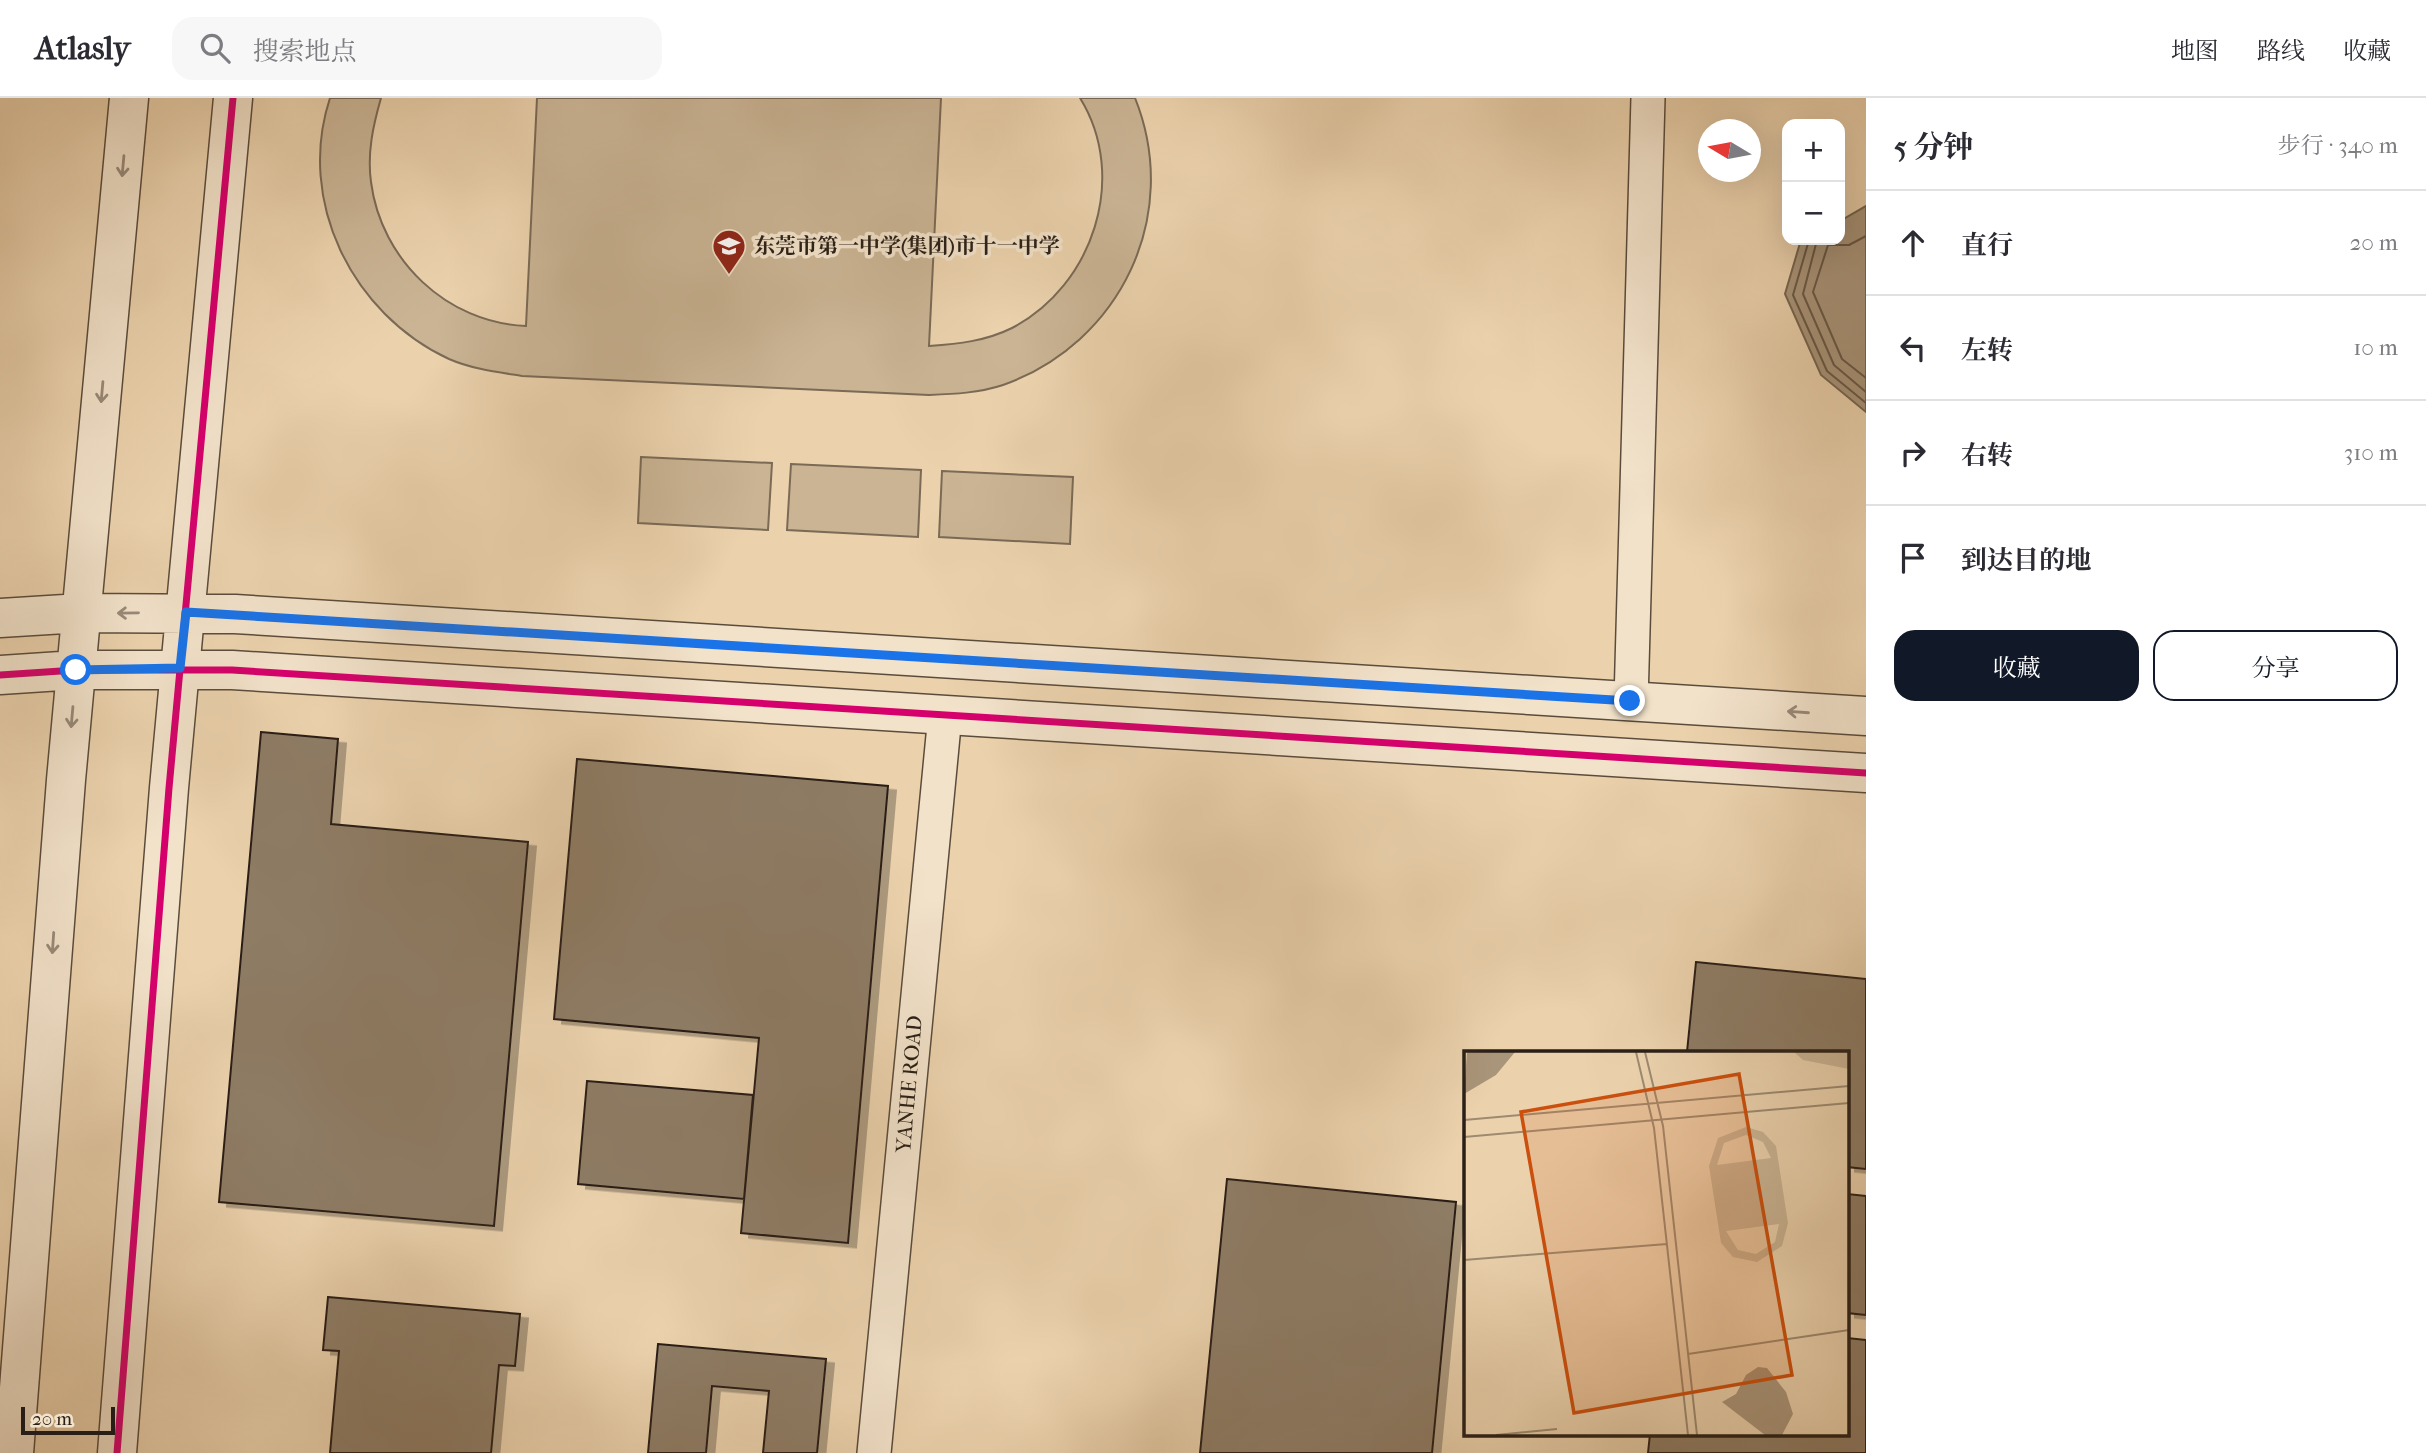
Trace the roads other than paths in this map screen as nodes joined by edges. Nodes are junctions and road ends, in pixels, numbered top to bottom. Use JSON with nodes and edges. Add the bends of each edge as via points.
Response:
{"nodes":[{"id":1,"x":129,"y":98,"type":"edge"},
{"id":2,"x":233,"y":98,"type":"edge"},
{"id":3,"x":1648,"y":98,"type":"edge"},
{"id":4,"x":186,"y":612,"type":"junction"},
{"id":5,"x":81,"y":613,"type":"junction"},
{"id":6,"x":0,"y":618,"type":"edge"},
{"id":7,"x":180,"y":668,"type":"junction"},
{"id":8,"x":76,"y":670,"type":"junction"},
{"id":9,"x":0,"y":675,"type":"edge"},
{"id":10,"x":1630,"y":701,"type":"junction"},
{"id":11,"x":945,"y":715,"type":"junction"},
{"id":12,"x":1866,"y":716,"type":"edge"},
{"id":13,"x":1866,"y":773,"type":"edge"},
{"id":14,"x":14,"y":1453,"type":"edge"},
{"id":15,"x":117,"y":1453,"type":"edge"},
{"id":16,"x":874,"y":1453,"type":"edge"}],
"edges":[{"from":1,"to":5,"type":"street","one_way":true},
{"from":2,"to":4,"type":"street"},
{"from":3,"to":10,"type":"street"},
{"from":4,"to":5,"type":"street","one_way":true},
{"from":4,"to":7,"type":"street"},
{"from":4,"to":10,"type":"street"},
{"from":5,"to":6,"type":"street"},
{"from":5,"to":8,"type":"street"},
{"from":7,"to":8,"type":"street"},
{"from":7,"to":11,"type":"street"},
{"from":7,"to":15,"type":"street"},
{"from":8,"to":9,"type":"street"},
{"from":8,"to":14,"type":"street","one_way":true},
{"from":12,"to":10,"type":"street","one_way":true},
{"from":11,"to":13,"type":"street"},
{"from":11,"to":16,"type":"street","name":"YANHE ROAD"}]}
